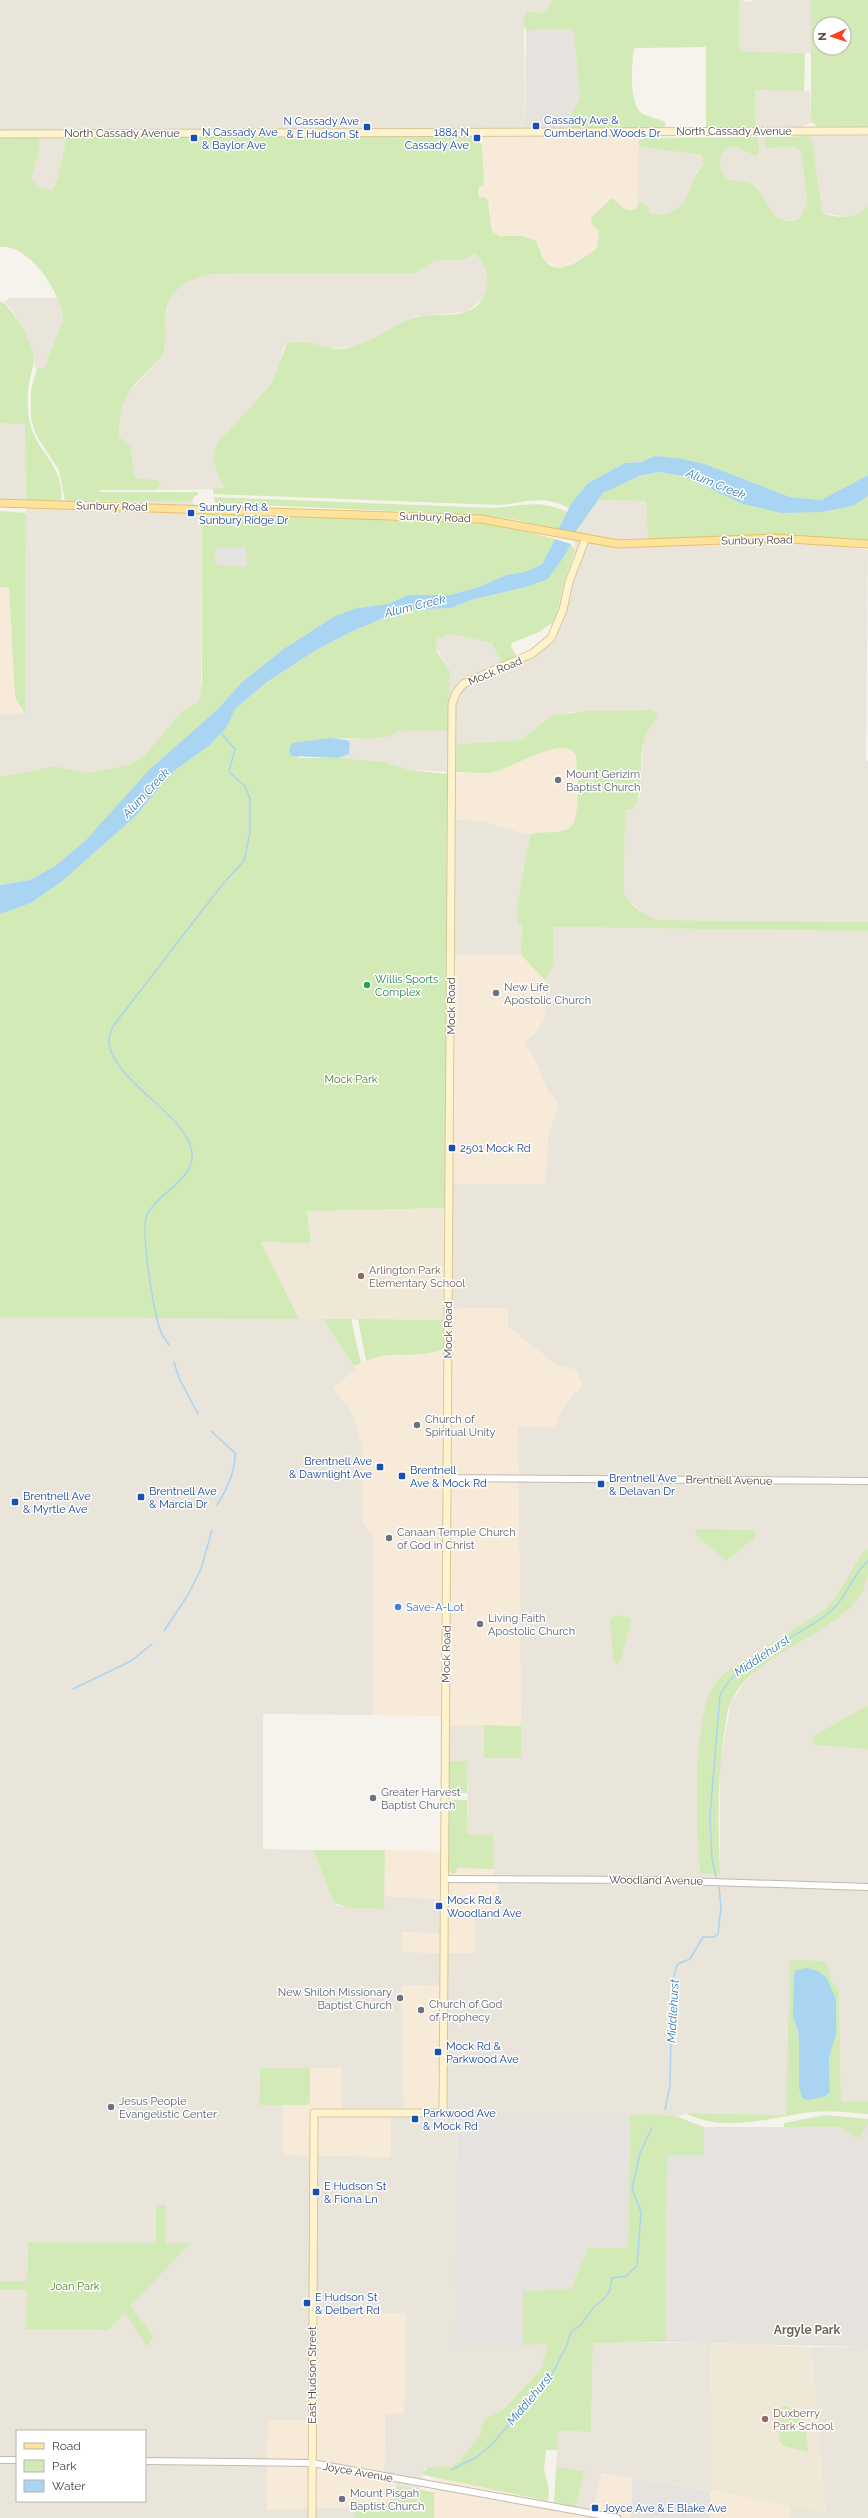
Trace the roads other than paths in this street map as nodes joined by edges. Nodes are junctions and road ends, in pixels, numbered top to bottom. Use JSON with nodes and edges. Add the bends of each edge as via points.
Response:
{"nodes":[{"id":1,"x":868,"y":131,"type":"edge"},
{"id":2,"x":0,"y":134,"type":"edge"},
{"id":3,"x":0,"y":503,"type":"edge"},
{"id":4,"x":583,"y":539,"type":"junction"},
{"id":5,"x":868,"y":544,"type":"edge"},
{"id":6,"x":447,"y":1475,"type":"junction"},
{"id":7,"x":868,"y":1481,"type":"edge"},
{"id":8,"x":445,"y":1879,"type":"junction"},
{"id":9,"x":868,"y":1887,"type":"edge"},
{"id":10,"x":314,"y":2112,"type":"joint"},
{"id":11,"x":0,"y":2460,"type":"edge"},
{"id":12,"x":16,"y":2460,"type":"edge"},
{"id":13,"x":146,"y":2461,"type":"edge"},
{"id":14,"x":312,"y":2463,"type":"junction"},
{"id":15,"x":312,"y":2518,"type":"edge"},
{"id":16,"x":617,"y":2518,"type":"edge"}],
"edges":[{"from":1,"to":2,"type":"main road","name":"North Cassady Avenue"},
{"from":3,"to":4,"type":"main road","name":"Sunbury Road","via":[[448,516],[497,521]]},
{"from":4,"to":5,"type":"main road","name":"Sunbury Road","via":[[618,544],[775,538]]},
{"from":4,"to":6,"type":"main road","name":"Mock Road","via":[[563,610],[550,638],[533,654],[462,684],[452,704]]},
{"from":6,"to":7,"type":"street","name":"Brentnell Avenue","via":[[456,1478]]},
{"from":6,"to":8,"type":"main road","name":"Mock Road"},
{"from":8,"to":9,"type":"street","name":"Woodland Avenue","via":[[651,1880]]},
{"from":8,"to":10,"type":"main road","name":"Mock Road","via":[[443,2113]]},
{"from":10,"to":14,"type":"main road","name":"East Hudson Street"},
{"from":11,"to":12,"type":"street"},
{"from":13,"to":14,"type":"street","name":"Joyce Avenue"},
{"from":14,"to":15,"type":"main road","name":"East Hudson Street"},
{"from":14,"to":16,"type":"street","name":"Joyce Avenue"}]}
